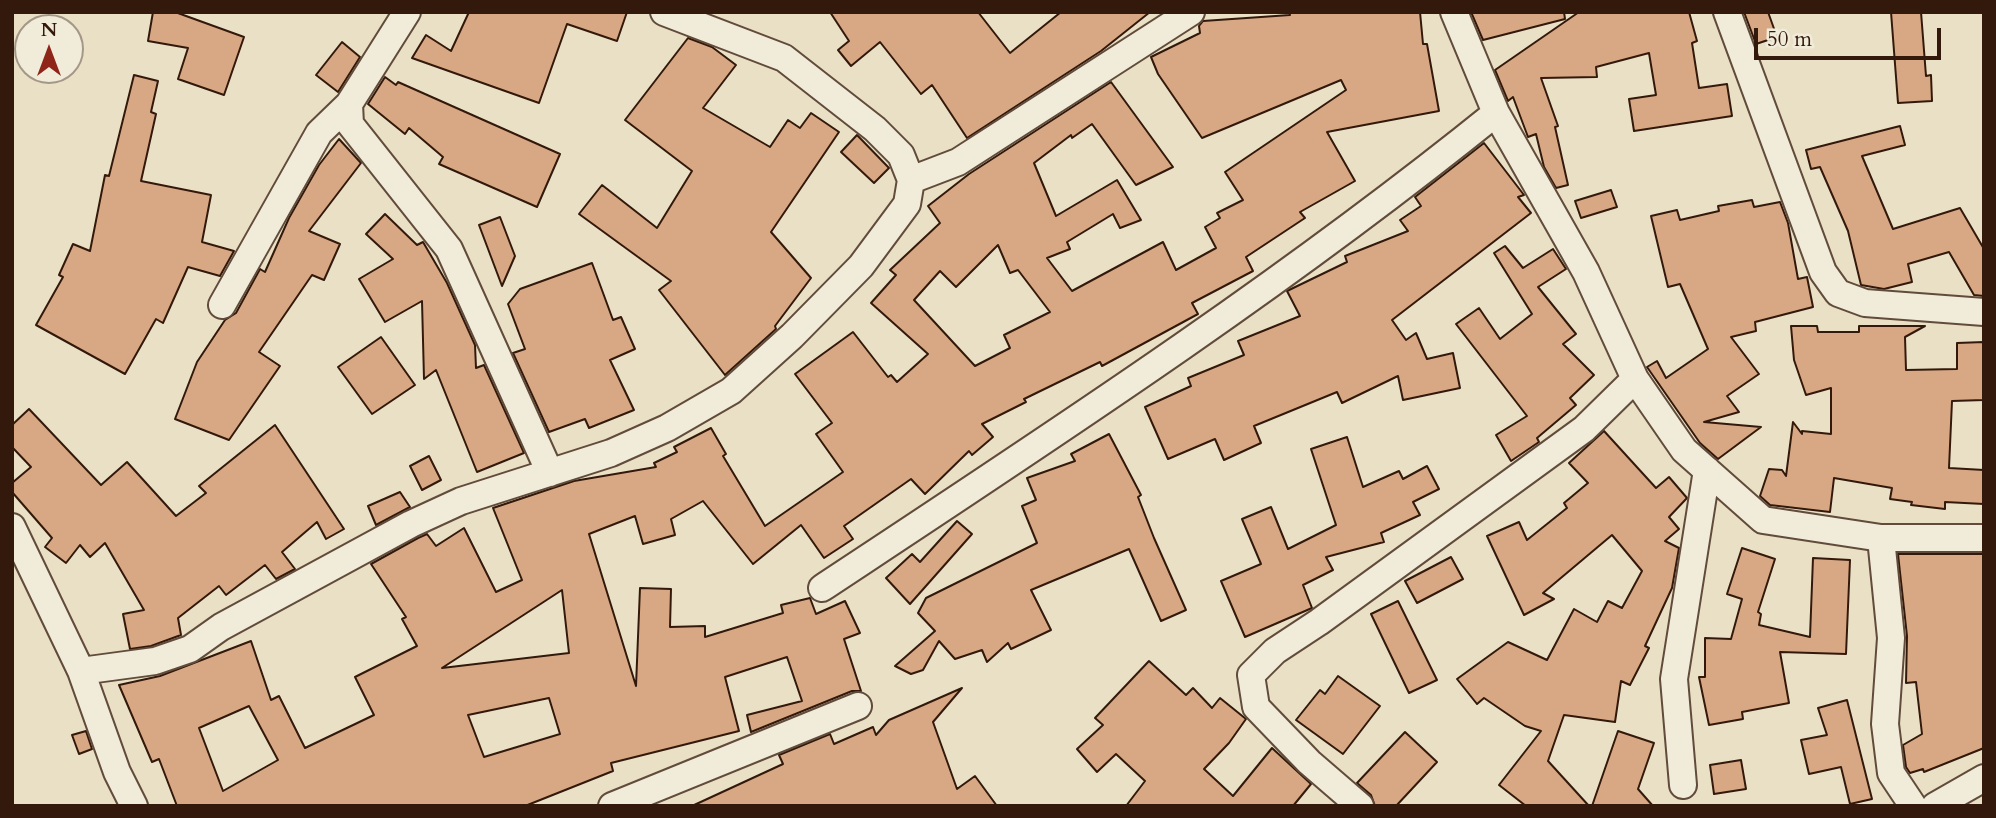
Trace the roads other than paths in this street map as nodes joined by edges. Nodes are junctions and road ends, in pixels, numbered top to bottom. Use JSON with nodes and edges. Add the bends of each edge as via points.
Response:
{"nodes":[{"id":1,"x":407,"y":12,"type":"edge"},
{"id":2,"x":664,"y":12,"type":"edge"},
{"id":3,"x":1191,"y":12,"type":"edge"},
{"id":4,"x":1454,"y":12,"type":"edge"},
{"id":5,"x":1727,"y":12,"type":"edge"},
{"id":6,"x":349,"y":104,"type":"junction"},
{"id":7,"x":1496,"y":113,"type":"junction"},
{"id":8,"x":911,"y":180,"type":"junction"},
{"id":9,"x":222,"y":305,"type":"dead end"},
{"id":10,"x":1984,"y":312,"type":"edge"},
{"id":11,"x":1635,"y":379,"type":"junction"},
{"id":12,"x":1707,"y":470,"type":"junction"},
{"id":13,"x":550,"y":473,"type":"junction"},
{"id":14,"x":12,"y":527,"type":"edge"},
{"id":15,"x":1881,"y":538,"type":"junction"},
{"id":16,"x":1984,"y":538,"type":"edge"},
{"id":17,"x":822,"y":588,"type":"dead end"},
{"id":18,"x":81,"y":671,"type":"junction"},
{"id":19,"x":858,"y":706,"type":"dead end"},
{"id":20,"x":1984,"y":778,"type":"edge"},
{"id":21,"x":1683,"y":785,"type":"dead end"},
{"id":22,"x":134,"y":806,"type":"edge"},
{"id":23,"x":612,"y":806,"type":"edge"},
{"id":24,"x":1360,"y":806,"type":"edge"},
{"id":25,"x":1913,"y":806,"type":"edge"},
{"id":26,"x":1934,"y":806,"type":"edge"}],
"edges":[{"from":1,"to":6,"type":"street"},
{"from":2,"to":8,"type":"street","via":[[784,58],[875,129],[901,155]]},
{"from":3,"to":8,"type":"street","via":[[958,162]]},
{"from":4,"to":7,"type":"street"},
{"from":5,"to":10,"type":"street","via":[[1823,272],[1838,293],[1865,303]]},
{"from":6,"to":9,"type":"street","via":[[319,133]]},
{"from":6,"to":13,"type":"street","via":[[349,124],[449,249]]},
{"from":7,"to":11,"type":"street","via":[[1586,272]]},
{"from":7,"to":17,"type":"street","via":[[1353,226],[1214,326]]},
{"from":8,"to":13,"type":"street","via":[[907,204],[861,266],[731,391],[667,428]]},
{"from":11,"to":12,"type":"street","via":[[1684,450]]},
{"from":11,"to":24,"type":"street","via":[[1584,429],[1275,651],[1251,676],[1255,707]]},
{"from":12,"to":15,"type":"street","via":[[1763,520]]},
{"from":12,"to":21,"type":"street","via":[[1674,679]]},
{"from":13,"to":18,"type":"street","via":[[461,501],[411,524],[221,627],[190,649],[155,661]]},
{"from":14,"to":18,"type":"street"},
{"from":15,"to":16,"type":"street"},
{"from":15,"to":25,"type":"street","via":[[1891,638],[1885,724],[1891,773]]},
{"from":18,"to":22,"type":"street"},
{"from":19,"to":23,"type":"street"},
{"from":20,"to":26,"type":"street"}]}
